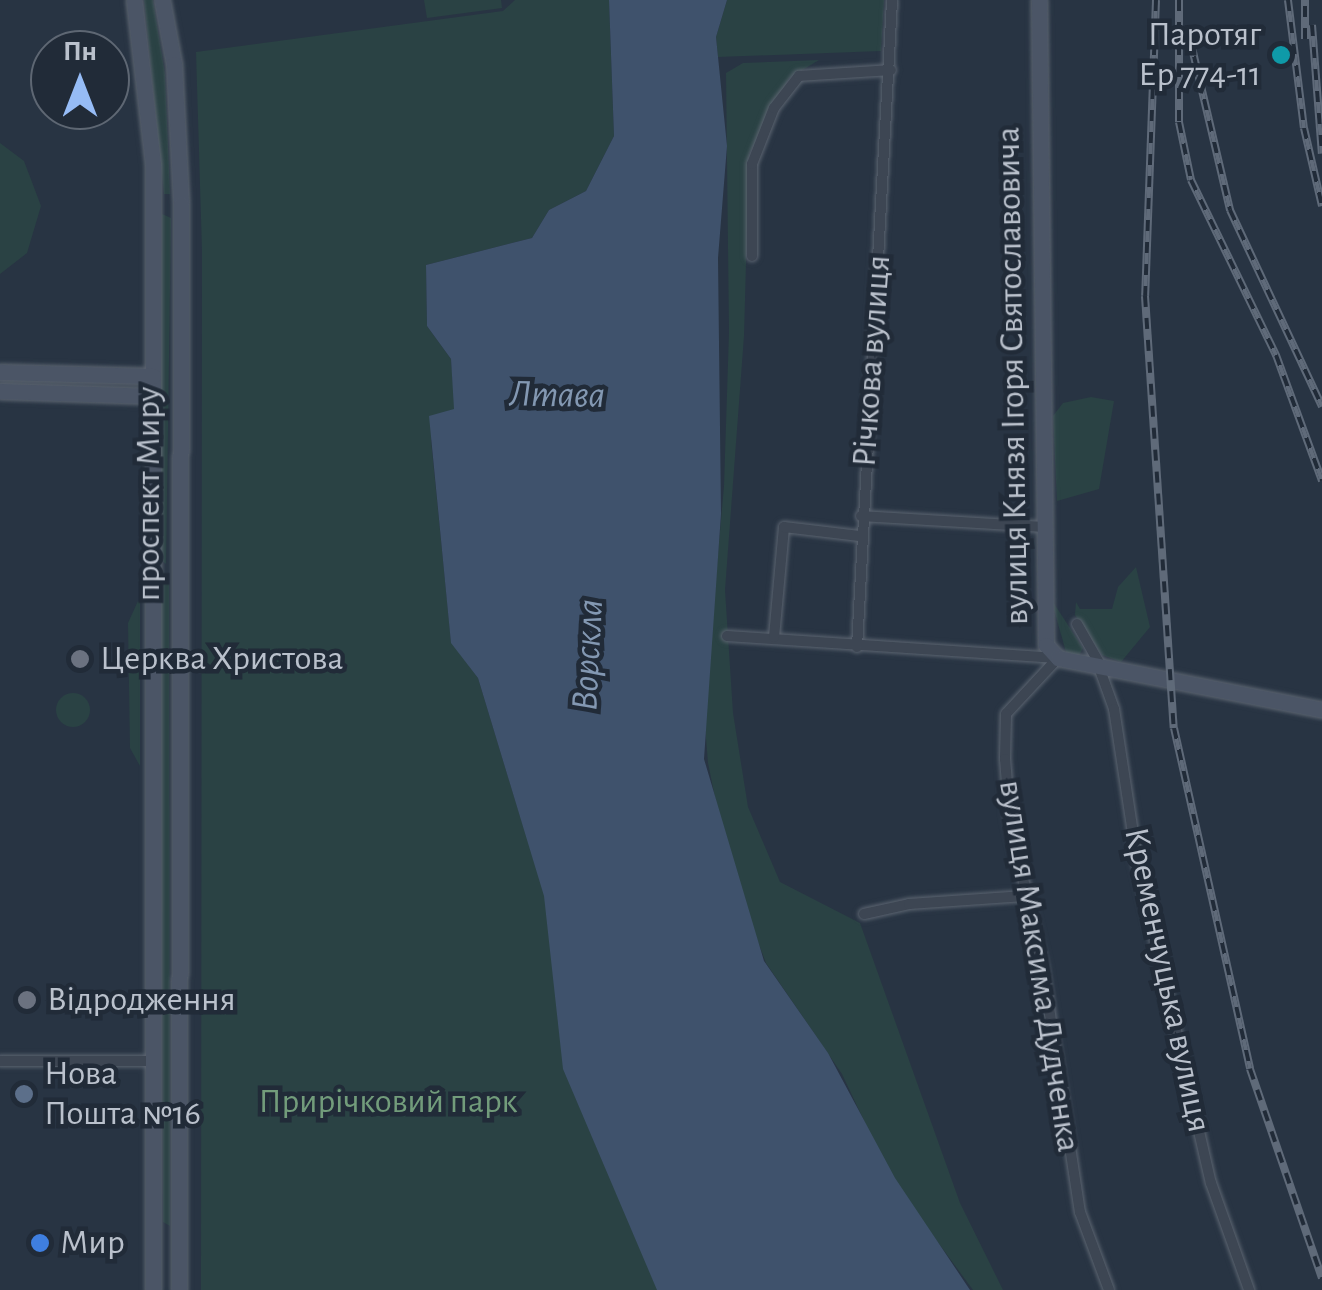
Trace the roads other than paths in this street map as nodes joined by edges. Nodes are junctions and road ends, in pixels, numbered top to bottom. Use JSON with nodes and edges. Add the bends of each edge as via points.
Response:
{"nodes":[{"id":1,"x":134,"y":0,"type":"edge"},
{"id":2,"x":162,"y":0,"type":"edge"},
{"id":3,"x":892,"y":0,"type":"edge"},
{"id":4,"x":1039,"y":0,"type":"edge"},
{"id":5,"x":890,"y":70,"type":"junction"},
{"id":6,"x":152,"y":203,"type":"junction"},
{"id":7,"x":181,"y":204,"type":"junction"},
{"id":8,"x":752,"y":256,"type":"dead end"},
{"id":9,"x":0,"y":372,"type":"edge"},
{"id":10,"x":152,"y":376,"type":"junction"},
{"id":11,"x":0,"y":391,"type":"edge"},
{"id":12,"x":152,"y":396,"type":"junction"},
{"id":13,"x":860,"y":516,"type":"junction"},
{"id":14,"x":1044,"y":526,"type":"junction"},
{"id":15,"x":859,"y":536,"type":"junction"},
{"id":16,"x":152,"y":570,"type":"junction"},
{"id":17,"x":178,"y":570,"type":"junction"},
{"id":18,"x":1077,"y":624,"type":"dead end"},
{"id":19,"x":727,"y":636,"type":"dead end"},
{"id":20,"x":774,"y":637,"type":"junction"},
{"id":21,"x":857,"y":647,"type":"junction"},
{"id":22,"x":1058,"y":658,"type":"junction"},
{"id":23,"x":1100,"y":667,"type":"junction"},
{"id":24,"x":1322,"y":710,"type":"edge"},
{"id":25,"x":1024,"y":896,"type":"junction"},
{"id":26,"x":864,"y":914,"type":"dead end"},
{"id":27,"x":0,"y":1061,"type":"edge"},
{"id":28,"x":152,"y":1061,"type":"junction"},
{"id":29,"x":152,"y":1234,"type":"junction"},
{"id":30,"x":178,"y":1234,"type":"junction"},
{"id":31,"x":152,"y":1290,"type":"edge"},
{"id":32,"x":178,"y":1290,"type":"edge"},
{"id":33,"x":1109,"y":1290,"type":"edge"},
{"id":34,"x":1250,"y":1290,"type":"edge"}],
"edges":[{"from":1,"to":6,"type":"main road","name":"проспект Миру","via":[[152,136]]},
{"from":2,"to":7,"type":"main road","name":"проспект Миру","via":[[174,64]]},
{"from":3,"to":5,"type":"street","name":"Річкова вулиця"},
{"from":4,"to":14,"type":"main road","name":"вулиця Князя Ігоря Святославовича"},
{"from":5,"to":8,"type":"street","via":[[800,76],[774,108],[752,164]]},
{"from":5,"to":13,"type":"street","name":"Річкова вулиця"},
{"from":6,"to":7,"type":"main road"},
{"from":6,"to":10,"type":"main road","name":"проспект Миру"},
{"from":7,"to":17,"type":"main road","name":"проспект Миру"},
{"from":9,"to":10,"type":"main road"},
{"from":10,"to":12,"type":"main road","name":"проспект Миру"},
{"from":11,"to":12,"type":"main road"},
{"from":12,"to":16,"type":"main road","name":"проспект Миру"},
{"from":13,"to":14,"type":"street"},
{"from":13,"to":15,"type":"street","name":"Річкова вулиця"},
{"from":14,"to":22,"type":"main road","name":"вулиця Князя Ігоря Святославовича","via":[[1046,645]]},
{"from":15,"to":20,"type":"street","via":[[784,527]]},
{"from":15,"to":21,"type":"street","name":"Річкова вулиця"},
{"from":16,"to":17,"type":"main road"},
{"from":16,"to":28,"type":"main road","name":"проспект Миру"},
{"from":17,"to":30,"type":"main road","name":"проспект Миру"},
{"from":18,"to":23,"type":"street","name":"Кременчуцька вулиця"},
{"from":19,"to":20,"type":"street"},
{"from":20,"to":21,"type":"street"},
{"from":21,"to":22,"type":"street"},
{"from":22,"to":23,"type":"main road","name":"вулиця Князя Ігоря Святославовича"},
{"from":22,"to":25,"type":"street","name":"вулиця Максима Дудченка","via":[[1006,714],[1010,820]]},
{"from":23,"to":24,"type":"main road","name":"вулиця Князя Ігоря Святославовича"},
{"from":23,"to":34,"type":"street","name":"Кременчуцька вулиця","via":[[1210,1183]]},
{"from":25,"to":26,"type":"street"},
{"from":25,"to":33,"type":"street","name":"вулиця Максима Дудченка","via":[[1043,968],[1080,1212]]},
{"from":27,"to":28,"type":"street"},
{"from":28,"to":29,"type":"main road","name":"проспект Миру"},
{"from":29,"to":30,"type":"main road"},
{"from":29,"to":31,"type":"main road","name":"проспект Миру"},
{"from":30,"to":32,"type":"main road","name":"проспект Миру"}]}
